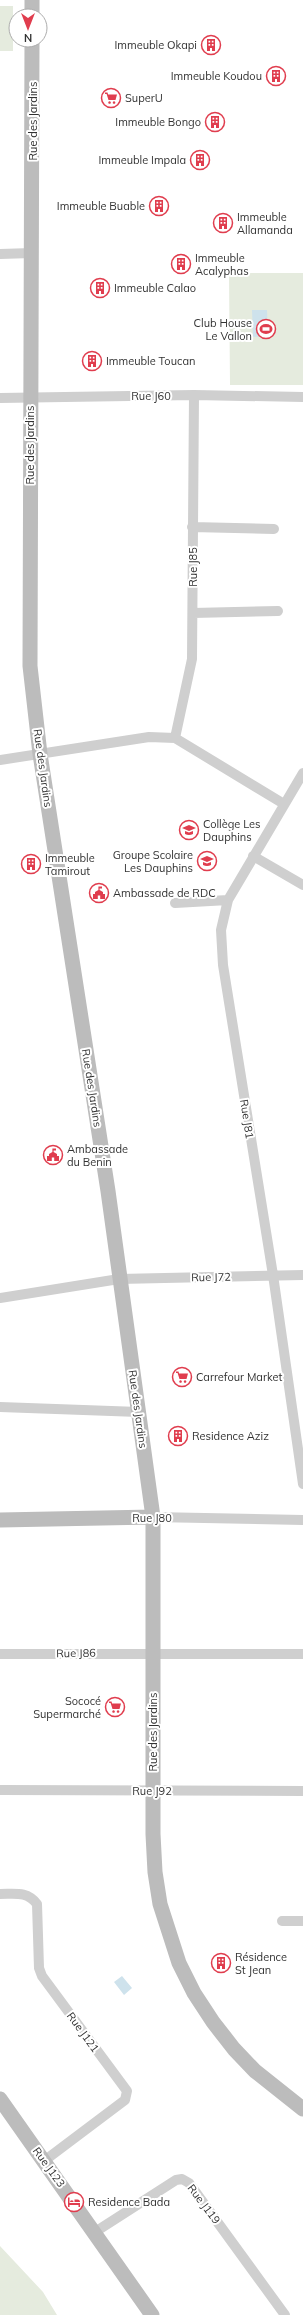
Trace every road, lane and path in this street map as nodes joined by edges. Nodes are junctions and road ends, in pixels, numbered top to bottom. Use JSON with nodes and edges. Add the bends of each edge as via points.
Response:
{"nodes":[{"id":1,"x":32,"y":48,"type":"edge"},
{"id":2,"x":32,"y":253,"type":"junction"},
{"id":3,"x":0,"y":254,"type":"edge"},
{"id":4,"x":194,"y":395,"type":"junction"},
{"id":5,"x":30,"y":396,"type":"junction"},
{"id":6,"x":0,"y":398,"type":"edge"},
{"id":7,"x":303,"y":398,"type":"edge"},
{"id":8,"x":192,"y":527,"type":"junction"},
{"id":9,"x":274,"y":529,"type":"dead end"},
{"id":10,"x":278,"y":612,"type":"dead end"},
{"id":11,"x":193,"y":613,"type":"junction"},
{"id":12,"x":175,"y":738,"type":"junction"},
{"id":13,"x":40,"y":754,"type":"junction"},
{"id":14,"x":0,"y":760,"type":"edge"},
{"id":15,"x":303,"y":773,"type":"edge"},
{"id":16,"x":284,"y":804,"type":"junction"},
{"id":17,"x":254,"y":856,"type":"junction"},
{"id":18,"x":303,"y":886,"type":"edge"},
{"id":19,"x":228,"y":900,"type":"junction"},
{"id":20,"x":175,"y":903,"type":"dead end"},
{"id":21,"x":273,"y":1275,"type":"junction"},
{"id":22,"x":303,"y":1275,"type":"edge"},
{"id":23,"x":120,"y":1279,"type":"junction"},
{"id":24,"x":0,"y":1298,"type":"edge"},
{"id":25,"x":0,"y":1408,"type":"edge"},
{"id":26,"x":139,"y":1412,"type":"junction"},
{"id":27,"x":303,"y":1484,"type":"edge"},
{"id":28,"x":154,"y":1518,"type":"junction"},
{"id":29,"x":0,"y":1520,"type":"edge"},
{"id":30,"x":303,"y":1520,"type":"edge"},
{"id":31,"x":153,"y":1652,"type":"junction"},
{"id":32,"x":0,"y":1654,"type":"edge"},
{"id":33,"x":303,"y":1654,"type":"edge"},
{"id":34,"x":0,"y":1790,"type":"edge"},
{"id":35,"x":152,"y":1791,"type":"junction"},
{"id":36,"x":303,"y":1792,"type":"edge"},
{"id":37,"x":0,"y":1894,"type":"edge"},
{"id":38,"x":282,"y":1921,"type":"dead end"},
{"id":39,"x":303,"y":1921,"type":"edge"},
{"id":40,"x":0,"y":2099,"type":"edge"},
{"id":41,"x":303,"y":2109,"type":"edge"},
{"id":42,"x":44,"y":2161,"type":"junction"},
{"id":43,"x":95,"y":2232,"type":"junction"},
{"id":44,"x":152,"y":2315,"type":"edge"},
{"id":45,"x":285,"y":2315,"type":"edge"}],
"edges":[{"from":1,"to":2,"type":"main road","name":"Rue des Jardins"},
{"from":2,"to":3,"type":"street"},
{"from":2,"to":5,"type":"main road","name":"Rue des Jardins"},
{"from":4,"to":5,"type":"street","name":"Rue J60"},
{"from":4,"to":7,"type":"street","name":"Rue J60"},
{"from":4,"to":8,"type":"street","name":"Rue J85"},
{"from":5,"to":6,"type":"street","name":"Rue J60"},
{"from":5,"to":13,"type":"main road","name":"Rue des Jardins","via":[[30,666]]},
{"from":8,"to":9,"type":"street"},
{"from":8,"to":11,"type":"street","name":"Rue J85"},
{"from":10,"to":11,"type":"street"},
{"from":11,"to":12,"type":"street","name":"Rue J85","via":[[192,659]]},
{"from":12,"to":13,"type":"street","via":[[149,737]]},
{"from":12,"to":16,"type":"street"},
{"from":13,"to":14,"type":"street"},
{"from":13,"to":23,"type":"main road","name":"Rue des Jardins"},
{"from":15,"to":16,"type":"street","name":"Rue J81"},
{"from":16,"to":17,"type":"street","name":"Rue J81"},
{"from":17,"to":18,"type":"street"},
{"from":17,"to":19,"type":"street","name":"Rue J81"},
{"from":19,"to":20,"type":"street"},
{"from":19,"to":21,"type":"street","name":"Rue J81","via":[[221,930],[222,965]]},
{"from":21,"to":22,"type":"street","name":"Rue J72"},
{"from":21,"to":23,"type":"street","name":"Rue J72"},
{"from":21,"to":27,"type":"street","name":"Rue J81"},
{"from":23,"to":24,"type":"street","name":"Rue J72"},
{"from":23,"to":26,"type":"main road","name":"Rue des Jardins"},
{"from":25,"to":26,"type":"street"},
{"from":26,"to":28,"type":"main road","name":"Rue des Jardins"},
{"from":28,"to":29,"type":"main road","name":"Rue J80"},
{"from":28,"to":30,"type":"street","name":"Rue J80"},
{"from":28,"to":31,"type":"main road","name":"Rue des Jardins"},
{"from":31,"to":32,"type":"street","name":"Rue J86"},
{"from":31,"to":33,"type":"street","name":"Rue J86"},
{"from":31,"to":35,"type":"main road","name":"Rue des Jardins"},
{"from":34,"to":35,"type":"street","name":"Rue J92"},
{"from":35,"to":36,"type":"street","name":"Rue J92"},
{"from":35,"to":41,"type":"main road","name":"Rue des Jardins","via":[[155,1872],[160,1904],[179,1963],[198,1999],[234,2049],[260,2075]]},
{"from":37,"to":42,"type":"street","name":"Rue J121","via":[[24,1894],[32,1897],[37,1904],[38,1961],[42,1976],[126,2091],[125,2100]]},
{"from":38,"to":39,"type":"street"},
{"from":40,"to":42,"type":"main road","name":"Rue J123"},
{"from":42,"to":43,"type":"main road","name":"Rue J123"},
{"from":43,"to":44,"type":"main road","name":"Rue J123"},
{"from":43,"to":45,"type":"street","name":"Rue J119","via":[[176,2180],[182,2179],[189,2183]]}]}
